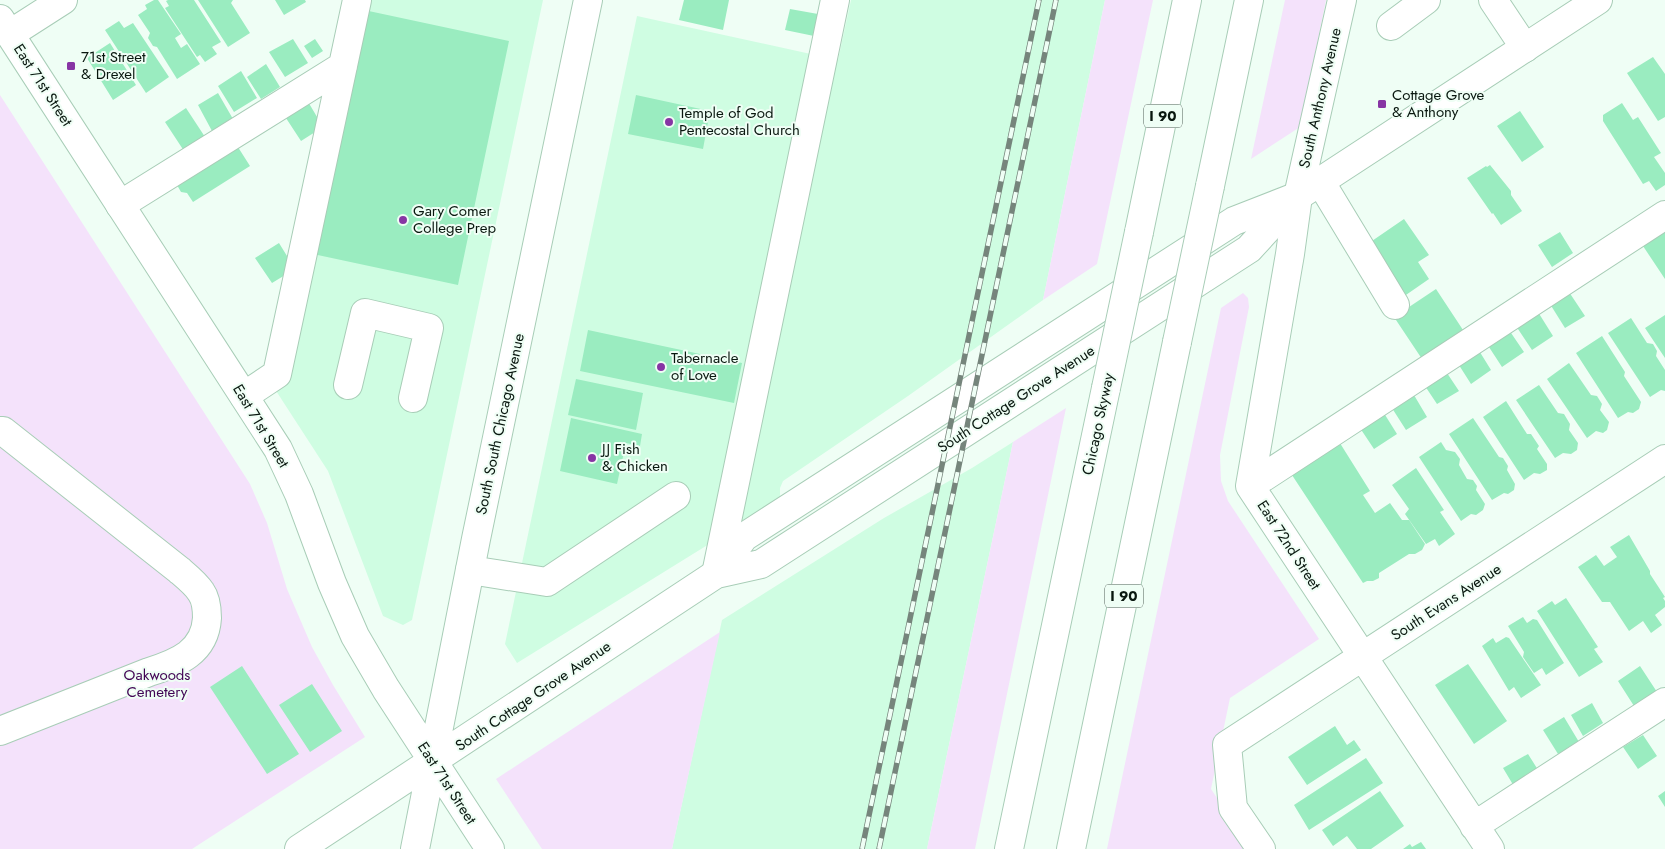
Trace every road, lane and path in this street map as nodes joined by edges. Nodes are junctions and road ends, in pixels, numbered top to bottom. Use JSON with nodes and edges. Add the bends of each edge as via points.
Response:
{"nodes":[{"id":1,"x":63,"y":0,"type":"edge"},
{"id":2,"x":357,"y":0,"type":"edge"},
{"id":3,"x":588,"y":0,"type":"edge"},
{"id":4,"x":835,"y":0,"type":"edge"},
{"id":5,"x":1187,"y":0,"type":"edge"},
{"id":6,"x":1249,"y":0,"type":"edge"},
{"id":7,"x":1342,"y":0,"type":"edge"},
{"id":8,"x":1426,"y":0,"type":"edge"},
{"id":9,"x":1493,"y":0,"type":"edge"},
{"id":10,"x":1598,"y":0,"type":"edge"},
{"id":11,"x":1391,"y":26,"type":"dead end"},
{"id":12,"x":5,"y":27,"type":"edge"},
{"id":13,"x":1525,"y":48,"type":"junction"},
{"id":14,"x":343,"y":66,"type":"junction"},
{"id":15,"x":1309,"y":188,"type":"junction"},
{"id":16,"x":120,"y":205,"type":"junction"},
{"id":17,"x":1665,"y":215,"type":"edge"},
{"id":18,"x":1396,"y":305,"type":"dead end"},
{"id":19,"x":348,"y":386,"type":"dead end"},
{"id":20,"x":244,"y":396,"type":"junction"},
{"id":21,"x":413,"y":398,"type":"dead end"},
{"id":22,"x":1,"y":430,"type":"edge"},
{"id":23,"x":1665,"y":459,"type":"edge"},
{"id":24,"x":1250,"y":486,"type":"junction"},
{"id":25,"x":676,"y":496,"type":"dead end"},
{"id":26,"x":470,"y":570,"type":"junction"},
{"id":27,"x":716,"y":574,"type":"junction"},
{"id":28,"x":1363,"y":656,"type":"junction"},
{"id":29,"x":1665,"y":702,"type":"edge"},
{"id":30,"x":0,"y":731,"type":"edge"},
{"id":31,"x":433,"y":762,"type":"junction"},
{"id":32,"x":1474,"y":826,"type":"junction"},
{"id":33,"x":299,"y":849,"type":"edge"},
{"id":34,"x":415,"y":849,"type":"edge"},
{"id":35,"x":490,"y":849,"type":"edge"},
{"id":36,"x":1009,"y":849,"type":"edge"},
{"id":37,"x":1071,"y":849,"type":"edge"},
{"id":38,"x":1261,"y":849,"type":"edge"},
{"id":39,"x":1490,"y":849,"type":"edge"}],
"edges":[{"from":1,"to":12,"type":"main road"},
{"from":2,"to":14,"type":"main road"},
{"from":3,"to":26,"type":"main road","name":"South South Chicago Avenue"},
{"from":4,"to":27,"type":"main road"},
{"from":5,"to":36,"type":"main road","name":"Chicago Skyway","number":"I 90","bridge":true},
{"from":6,"to":37,"type":"main road","number":"I 90","bridge":true},
{"from":7,"to":15,"type":"main road","name":"South Anthony Avenue"},
{"from":8,"to":11,"type":"main road"},
{"from":9,"to":13,"type":"main road"},
{"from":10,"to":13,"type":"main road","name":"South Cottage Grove Avenue"},
{"from":12,"to":16,"type":"main road","name":"East 71st Street"},
{"from":13,"to":15,"type":"main road","name":"South Cottage Grove Avenue"},
{"from":14,"to":16,"type":"main road"},
{"from":14,"to":20,"type":"main road","via":[[277,374]]},
{"from":15,"to":18,"type":"main road"},
{"from":15,"to":24,"type":"main road","name":"East 72nd Street","via":[[1290,254]]},
{"from":15,"to":27,"type":"main road","name":"South Cottage Grove Avenue","via":[[1249,249],[760,564]]},
{"from":16,"to":20,"type":"main road","name":"East 71st Street"},
{"from":17,"to":24,"type":"main road"},
{"from":19,"to":21,"type":"main road","via":[[365,313],[429,328]]},
{"from":20,"to":31,"type":"main road","name":"East 71st Street","via":[[278,449],[300,494],[355,636]]},
{"from":22,"to":30,"type":"main road","via":[[179,570],[201,592],[207,610],[206,630],[193,651],[174,664]]},
{"from":23,"to":28,"type":"main road","name":"South Evans Avenue"},
{"from":24,"to":28,"type":"main road","name":"East 72nd Street"},
{"from":25,"to":26,"type":"main road","via":[[547,582]]},
{"from":26,"to":31,"type":"main road","name":"South South Chicago Avenue"},
{"from":27,"to":31,"type":"main road","name":"South Cottage Grove Avenue"},
{"from":28,"to":32,"type":"main road","name":"East 72nd Street"},
{"from":28,"to":38,"type":"main road","name":"South Evans Avenue","via":[[1227,745],[1233,808]]},
{"from":29,"to":32,"type":"main road"},
{"from":31,"to":33,"type":"main road","name":"South Cottage Grove Avenue"},
{"from":31,"to":34,"type":"main road","name":"South South Chicago Avenue"},
{"from":31,"to":35,"type":"main road","name":"East 71st Street"},
{"from":32,"to":39,"type":"main road","name":"East 72nd Street"}]}
